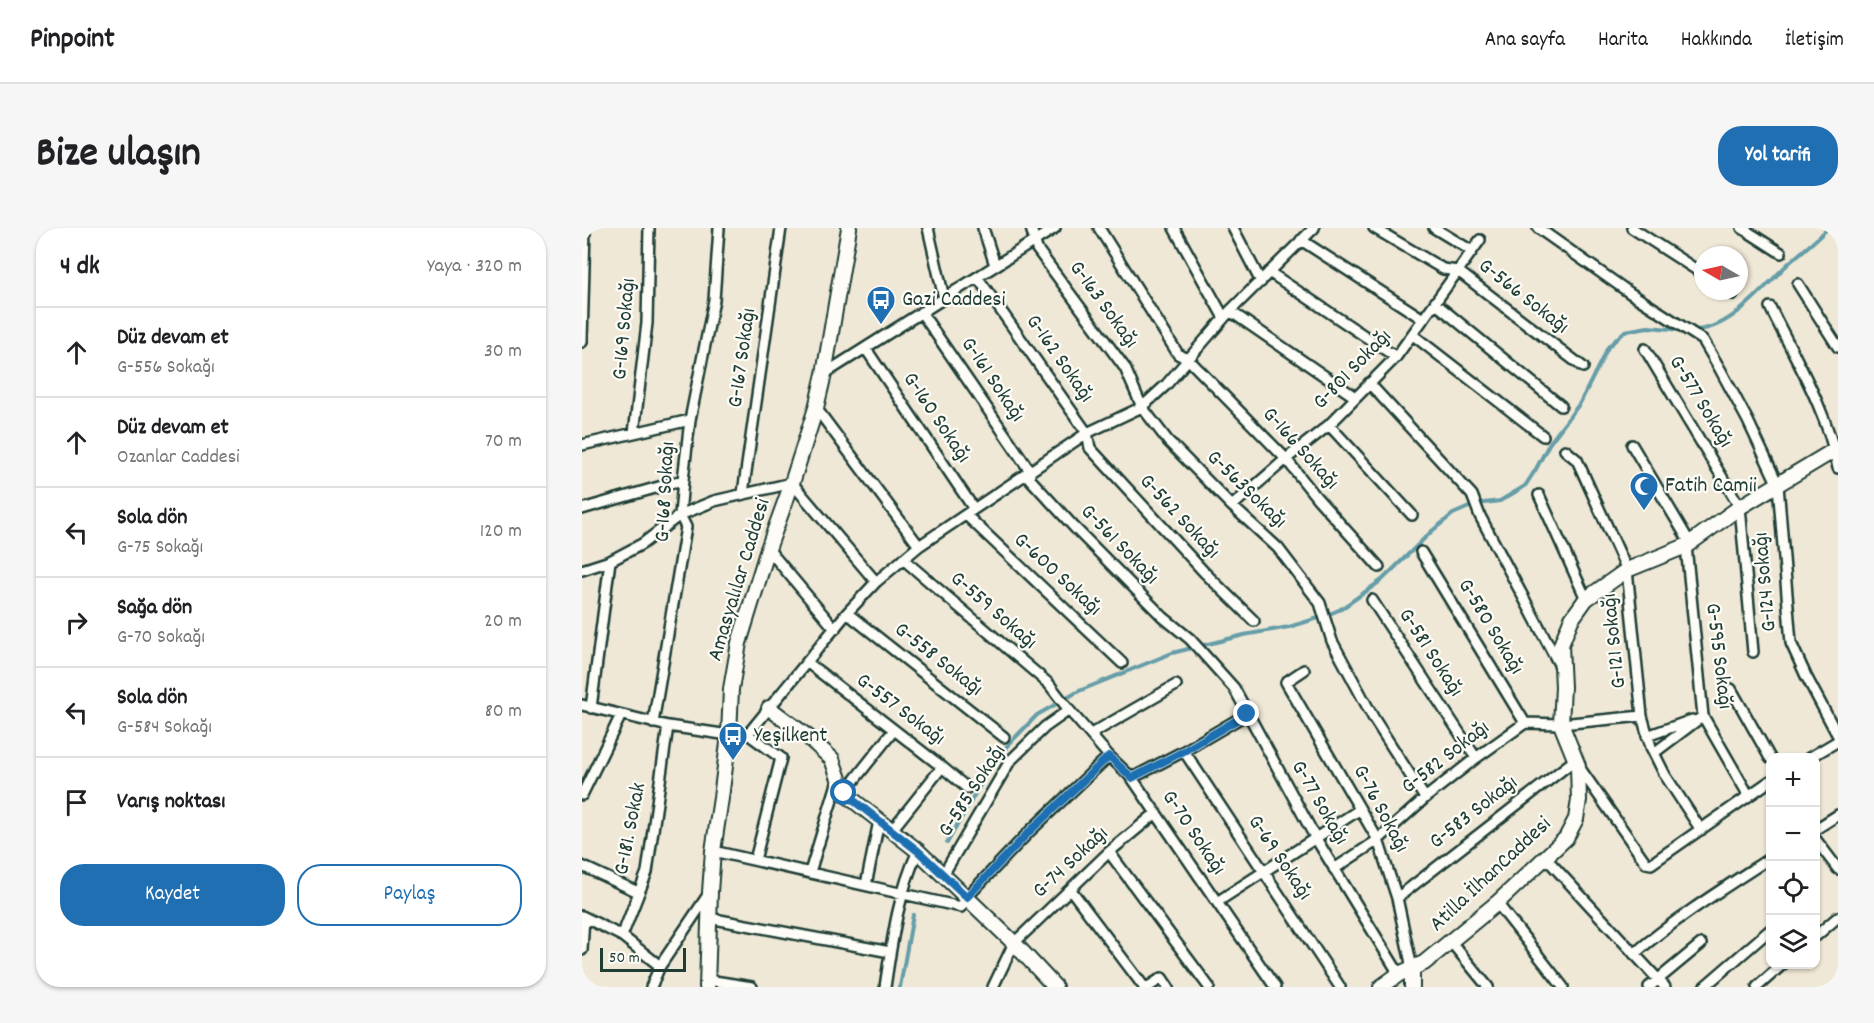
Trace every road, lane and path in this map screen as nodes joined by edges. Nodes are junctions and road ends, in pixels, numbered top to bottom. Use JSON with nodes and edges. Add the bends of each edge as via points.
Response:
{"nodes":[{"id":1,"x":585,"y":228,"type":"edge"},
{"id":2,"x":649,"y":228,"type":"edge"},
{"id":3,"x":719,"y":228,"type":"edge"},
{"id":4,"x":781,"y":228,"type":"edge"},
{"id":5,"x":849,"y":228,"type":"edge"},
{"id":6,"x":928,"y":228,"type":"edge"},
{"id":7,"x":983,"y":228,"type":"edge"},
{"id":8,"x":1031,"y":228,"type":"edge"},
{"id":9,"x":1054,"y":228,"type":"edge"},
{"id":10,"x":1098,"y":228,"type":"edge"},
{"id":11,"x":1174,"y":228,"type":"edge"},
{"id":12,"x":1233,"y":228,"type":"edge"},
{"id":13,"x":1314,"y":228,"type":"edge"},
{"id":14,"x":1374,"y":228,"type":"edge"},
{"id":15,"x":1434,"y":228,"type":"edge"},
{"id":16,"x":1538,"y":228,"type":"edge"},
{"id":17,"x":1632,"y":228,"type":"edge"},
{"id":18,"x":1742,"y":228,"type":"edge"},
{"id":19,"x":1301,"y":240,"type":"junction"},
{"id":20,"x":1480,"y":240,"type":"dead end"},
{"id":21,"x":1035,"y":241,"type":"junction"},
{"id":22,"x":1472,"y":251,"type":"junction"},
{"id":23,"x":1781,"y":253,"type":"dead end"},
{"id":24,"x":995,"y":265,"type":"junction"},
{"id":25,"x":1694,"y":268,"type":"edge"},
{"id":26,"x":1458,"y":271,"type":"junction"},
{"id":27,"x":1269,"y":272,"type":"junction"},
{"id":28,"x":978,"y":278,"type":"junction"},
{"id":29,"x":1261,"y":282,"type":"junction"},
{"id":30,"x":1798,"y":284,"type":"dead end"},
{"id":31,"x":944,"y":298,"type":"junction"},
{"id":32,"x":1435,"y":303,"type":"junction"},
{"id":33,"x":1770,"y":307,"type":"dead end"},
{"id":34,"x":921,"y":312,"type":"junction"},
{"id":35,"x":1227,"y":314,"type":"junction"},
{"id":36,"x":1423,"y":319,"type":"junction"},
{"id":37,"x":1413,"y":335,"type":"junction"},
{"id":38,"x":582,"y":342,"type":"edge"},
{"id":39,"x":1838,"y":347,"type":"edge"},
{"id":40,"x":866,"y":349,"type":"junction"},
{"id":41,"x":1645,"y":349,"type":"dead end"},
{"id":42,"x":1396,"y":357,"type":"junction"},
{"id":43,"x":1189,"y":360,"type":"junction"},
{"id":44,"x":1583,"y":367,"type":"dead end"},
{"id":45,"x":824,"y":374,"type":"junction"},
{"id":46,"x":1369,"y":383,"type":"junction"},
{"id":47,"x":1355,"y":397,"type":"junction"},
{"id":48,"x":1561,"y":406,"type":"dead end"},
{"id":49,"x":1142,"y":407,"type":"junction"},
{"id":50,"x":816,"y":408,"type":"junction"},
{"id":51,"x":690,"y":420,"type":"junction"},
{"id":52,"x":1329,"y":425,"type":"junction"},
{"id":53,"x":634,"y":433,"type":"junction"},
{"id":54,"x":1087,"y":433,"type":"junction"},
{"id":55,"x":1544,"y":436,"type":"dead end"},
{"id":56,"x":582,"y":445,"type":"edge"},
{"id":57,"x":1632,"y":445,"type":"dead end"},
{"id":58,"x":1836,"y":448,"type":"edge"},
{"id":59,"x":1565,"y":450,"type":"dead end"},
{"id":60,"x":1286,"y":459,"type":"junction"},
{"id":61,"x":1838,"y":468,"type":"edge"},
{"id":62,"x":1030,"y":471,"type":"junction"},
{"id":63,"x":683,"y":480,"type":"junction"},
{"id":64,"x":792,"y":483,"type":"junction"},
{"id":65,"x":1778,"y":485,"type":"junction"},
{"id":66,"x":743,"y":494,"type":"junction"},
{"id":67,"x":1539,"y":495,"type":"dead end"},
{"id":68,"x":1232,"y":506,"type":"junction"},
{"id":69,"x":1740,"y":507,"type":"junction"},
{"id":70,"x":582,"y":509,"type":"edge"},
{"id":71,"x":970,"y":512,"type":"junction"},
{"id":72,"x":680,"y":515,"type":"junction"},
{"id":73,"x":1412,"y":515,"type":"dead end"},
{"id":74,"x":1688,"y":544,"type":"junction"},
{"id":75,"x":919,"y":546,"type":"junction"},
{"id":76,"x":768,"y":549,"type":"junction"},
{"id":77,"x":1421,"y":552,"type":"dead end"},
{"id":78,"x":903,"y":559,"type":"junction"},
{"id":79,"x":610,"y":561,"type":"junction"},
{"id":80,"x":1380,"y":567,"type":"dead end"},
{"id":81,"x":582,"y":570,"type":"edge"},
{"id":82,"x":1627,"y":570,"type":"junction"},
{"id":83,"x":876,"y":582,"type":"junction"},
{"id":84,"x":1586,"y":599,"type":"junction"},
{"id":85,"x":1372,"y":600,"type":"dead end"},
{"id":86,"x":848,"y":614,"type":"junction"},
{"id":87,"x":1254,"y":621,"type":"dead end"},
{"id":88,"x":835,"y":629,"type":"junction"},
{"id":89,"x":1203,"y":652,"type":"joint"},
{"id":90,"x":1753,"y":652,"type":"dead end"},
{"id":91,"x":807,"y":663,"type":"junction"},
{"id":92,"x":1122,"y":663,"type":"dead end"},
{"id":93,"x":1304,"y":669,"type":"dead end"},
{"id":94,"x":1562,"y":670,"type":"junction"},
{"id":95,"x":1176,"y":685,"type":"dead end"},
{"id":96,"x":1731,"y":689,"type":"dead end"},
{"id":97,"x":586,"y":707,"type":"edge"},
{"id":98,"x":769,"y":708,"type":"junction"},
{"id":99,"x":1069,"y":710,"type":"junction"},
{"id":100,"x":1247,"y":714,"type":"junction"},
{"id":101,"x":621,"y":715,"type":"junction"},
{"id":102,"x":1642,"y":716,"type":"junction"},
{"id":103,"x":1703,"y":716,"type":"junction"},
{"id":104,"x":653,"y":723,"type":"junction"},
{"id":105,"x":1525,"y":723,"type":"junction"},
{"id":106,"x":1561,"y":724,"type":"junction"},
{"id":107,"x":668,"y":726,"type":"junction"},
{"id":108,"x":894,"y":730,"type":"junction"},
{"id":109,"x":748,"y":734,"type":"junction"},
{"id":110,"x":1091,"y":734,"type":"junction"},
{"id":111,"x":729,"y":735,"type":"junction"},
{"id":112,"x":1647,"y":736,"type":"junction"},
{"id":113,"x":1004,"y":737,"type":"dead end"},
{"id":114,"x":1838,"y":739,"type":"edge"},
{"id":115,"x":1184,"y":751,"type":"junction"},
{"id":116,"x":1653,"y":753,"type":"junction"},
{"id":117,"x":1767,"y":753,"type":"edge"},
{"id":118,"x":1817,"y":753,"type":"edge"},
{"id":119,"x":1109,"y":756,"type":"junction"},
{"id":120,"x":1476,"y":758,"type":"junction"},
{"id":121,"x":1577,"y":763,"type":"junction"},
{"id":122,"x":942,"y":767,"type":"junction"},
{"id":123,"x":838,"y":777,"type":"junction"},
{"id":124,"x":1132,"y":778,"type":"junction"},
{"id":125,"x":1766,"y":784,"type":"edge"},
{"id":126,"x":967,"y":788,"type":"dead end"},
{"id":127,"x":844,"y":793,"type":"junction"},
{"id":128,"x":582,"y":795,"type":"edge"},
{"id":129,"x":1749,"y":796,"type":"junction"},
{"id":130,"x":1425,"y":798,"type":"junction"},
{"id":131,"x":1359,"y":810,"type":"junction"},
{"id":132,"x":1156,"y":813,"type":"junction"},
{"id":133,"x":1838,"y":815,"type":"edge"},
{"id":134,"x":879,"y":821,"type":"junction"},
{"id":135,"x":1820,"y":826,"type":"edge"},
{"id":136,"x":1701,"y":830,"type":"junction"},
{"id":137,"x":891,"y":831,"type":"junction"},
{"id":138,"x":1315,"y":837,"type":"junction"},
{"id":139,"x":1378,"y":840,"type":"junction"},
{"id":140,"x":1820,"y":846,"type":"edge"},
{"id":141,"x":713,"y":851,"type":"junction"},
{"id":142,"x":918,"y":851,"type":"junction"},
{"id":143,"x":1109,"y":852,"type":"junction"},
{"id":144,"x":1546,"y":858,"type":"junction"},
{"id":145,"x":755,"y":860,"type":"junction"},
{"id":146,"x":1766,"y":861,"type":"edge"},
{"id":147,"x":582,"y":866,"type":"edge"},
{"id":148,"x":1334,"y":869,"type":"junction"},
{"id":149,"x":1838,"y":869,"type":"edge"},
{"id":150,"x":1264,"y":870,"type":"junction"},
{"id":151,"x":810,"y":872,"type":"junction"},
{"id":152,"x":944,"y":875,"type":"junction"},
{"id":153,"x":866,"y":885,"type":"junction"},
{"id":154,"x":1071,"y":890,"type":"junction"},
{"id":155,"x":638,"y":892,"type":"junction"},
{"id":156,"x":710,"y":892,"type":"junction"},
{"id":157,"x":902,"y":892,"type":"junction"},
{"id":158,"x":967,"y":897,"type":"junction"},
{"id":159,"x":1396,"y":898,"type":"junction"},
{"id":160,"x":1217,"y":902,"type":"junction"},
{"id":161,"x":1497,"y":903,"type":"junction"},
{"id":162,"x":583,"y":916,"type":"edge"},
{"id":163,"x":1838,"y":917,"type":"edge"},
{"id":164,"x":710,"y":918,"type":"junction"},
{"id":165,"x":1820,"y":932,"type":"edge"},
{"id":166,"x":1766,"y":933,"type":"edge"},
{"id":167,"x":622,"y":936,"type":"junction"},
{"id":168,"x":1451,"y":942,"type":"junction"},
{"id":169,"x":1014,"y":943,"type":"junction"},
{"id":170,"x":1701,"y":944,"type":"dead end"},
{"id":171,"x":582,"y":950,"type":"edge"},
{"id":172,"x":890,"y":952,"type":"junction"},
{"id":173,"x":1634,"y":954,"type":"junction"},
{"id":174,"x":660,"y":966,"type":"junction"},
{"id":175,"x":1777,"y":969,"type":"edge"},
{"id":176,"x":1406,"y":971,"type":"junction"},
{"id":177,"x":707,"y":983,"type":"edge"},
{"id":178,"x":1661,"y":983,"type":"edge"},
{"id":179,"x":1052,"y":986,"type":"edge"},
{"id":180,"x":651,"y":987,"type":"edge"},
{"id":181,"x":752,"y":987,"type":"edge"},
{"id":182,"x":885,"y":987,"type":"edge"},
{"id":183,"x":993,"y":987,"type":"edge"},
{"id":184,"x":1146,"y":987,"type":"edge"},
{"id":185,"x":1168,"y":987,"type":"edge"},
{"id":186,"x":1209,"y":987,"type":"edge"},
{"id":187,"x":1275,"y":987,"type":"edge"},
{"id":188,"x":1340,"y":987,"type":"edge"},
{"id":189,"x":1381,"y":987,"type":"edge"},
{"id":190,"x":1412,"y":987,"type":"edge"},
{"id":191,"x":1488,"y":987,"type":"edge"},
{"id":192,"x":1563,"y":987,"type":"edge"},
{"id":193,"x":1649,"y":987,"type":"edge"},
{"id":194,"x":1704,"y":987,"type":"edge"},
{"id":195,"x":1756,"y":987,"type":"edge"}],
"edges":[{"from":1,"to":38,"type":"street"},
{"from":2,"to":53,"type":"street","name":"G-169 Sokağı","via":[[647,323]]},
{"from":3,"to":51,"type":"street","name":"G-168 Sokağı","via":[[714,300]]},
{"from":4,"to":66,"type":"street","name":"G-167 Sokağı"},
{"from":5,"to":45,"type":"main road","name":"Amasyalılar Caddesi"},
{"from":6,"to":31,"type":"street"},
{"from":7,"to":24,"type":"street"},
{"from":8,"to":21,"type":"street","name":"G-163 Sokağı"},
{"from":9,"to":21,"type":"street"},
{"from":10,"to":43,"type":"street","name":"G-166 Sokağı","via":[[1178,354]]},
{"from":11,"to":35,"type":"street"},
{"from":12,"to":29,"type":"street"},
{"from":13,"to":19,"type":"street"},
{"from":14,"to":26,"type":"street","name":"G-566 Sokağı","via":[[1443,269]]},
{"from":15,"to":22,"type":"street"},
{"from":16,"to":65,"type":"street","via":[[1701,339],[1748,421]]},
{"from":17,"to":25,"type":"street"},
{"from":18,"to":23,"type":"street"},
{"from":19,"to":27,"type":"street"},
{"from":19,"to":36,"type":"street"},
{"from":20,"to":22,"type":"street","name":"G-801 Sokağı"},
{"from":21,"to":24,"type":"street"},
{"from":21,"to":49,"type":"street","name":"G-163 Sokağı","via":[[1036,249],[1125,368]]},
{"from":22,"to":26,"type":"street","name":"G-801 Sokağı"},
{"from":24,"to":28,"type":"street"},
{"from":26,"to":32,"type":"street","name":"G-801 Sokağı"},
{"from":26,"to":44,"type":"street","name":"G-566 Sokağı"},
{"from":27,"to":29,"type":"street"},
{"from":27,"to":42,"type":"street"},
{"from":28,"to":31,"type":"street"},
{"from":28,"to":54,"type":"street","name":"G-162 Sokağı"},
{"from":29,"to":35,"type":"street"},
{"from":30,"to":39,"type":"street"},
{"from":31,"to":34,"type":"street"},
{"from":32,"to":36,"type":"street","name":"G-801 Sokağı"},
{"from":32,"to":48,"type":"street"},
{"from":33,"to":58,"type":"street"},
{"from":34,"to":40,"type":"street"},
{"from":34,"to":62,"type":"street","name":"G-161 Sokağı"},
{"from":35,"to":43,"type":"street"},
{"from":35,"to":47,"type":"street"},
{"from":36,"to":37,"type":"street","name":"G-801 Sokağı"},
{"from":37,"to":42,"type":"street","name":"G-801 Sokağı"},
{"from":37,"to":55,"type":"street"},
{"from":40,"to":45,"type":"street"},
{"from":40,"to":71,"type":"street","name":"G-160 Sokağı"},
{"from":41,"to":69,"type":"street","name":"G-577 Sokağı"},
{"from":42,"to":46,"type":"street","name":"G-801 Sokağı"},
{"from":43,"to":49,"type":"street"},
{"from":43,"to":60,"type":"street","name":"G-166 Sokağı"},
{"from":45,"to":50,"type":"main road","name":"Amasyalılar Caddesi"},
{"from":46,"to":47,"type":"street","name":"G-801 Sokağı"},
{"from":46,"to":94,"type":"street","via":[[1473,497]]},
{"from":47,"to":52,"type":"street","name":"G-801 Sokağı"},
{"from":49,"to":54,"type":"street"},
{"from":49,"to":68,"type":"street","name":"G-563Sokağı","via":[[1168,441]]},
{"from":50,"to":64,"type":"main road","name":"Amasyalılar Caddesi"},
{"from":50,"to":75,"type":"street"},
{"from":51,"to":53,"type":"street"},
{"from":51,"to":63,"type":"street","name":"G-168 Sokağı"},
{"from":52,"to":60,"type":"street","name":"G-801 Sokağı"},
{"from":52,"to":73,"type":"street"},
{"from":53,"to":56,"type":"street"},
{"from":54,"to":62,"type":"street"},
{"from":54,"to":87,"type":"street","name":"G-562 Sokağı","via":[[1090,448],[1203,572]]},
{"from":57,"to":74,"type":"street"},
{"from":58,"to":61,"type":"street"},
{"from":58,"to":65,"type":"main road","name":"Atilla İlhanCaddesi"},
{"from":59,"to":82,"type":"street","name":"G-121 Sokağı","via":[[1577,460]]},
{"from":60,"to":68,"type":"street","name":"G-801 Sokağı"},
{"from":60,"to":80,"type":"street","name":"G-166 Sokağı"},
{"from":62,"to":71,"type":"street"},
{"from":62,"to":89,"type":"street","name":"G-561 Sokağı","via":[[1030,479],[1074,527]]},
{"from":63,"to":70,"type":"street"},
{"from":63,"to":72,"type":"street","name":"G-168 Sokağı"},
{"from":64,"to":66,"type":"street"},
{"from":64,"to":76,"type":"main road","name":"Amasyalılar Caddesi"},
{"from":64,"to":83,"type":"street"},
{"from":65,"to":69,"type":"main road","name":"Atilla İlhanCaddesi"},
{"from":65,"to":114,"type":"street","name":"G-124 Sokağı","via":[[1791,643]]},
{"from":66,"to":72,"type":"street"},
{"from":67,"to":84,"type":"street"},
{"from":68,"to":130,"type":"street","name":"G-563Sokağı","via":[[1278,548],[1320,603],[1332,641],[1374,719]]},
{"from":69,"to":74,"type":"main road","name":"Atilla İlhanCaddesi"},
{"from":69,"to":90,"type":"street"},
{"from":71,"to":75,"type":"street"},
{"from":71,"to":92,"type":"street","name":"G-600 Sokağı"},
{"from":72,"to":79,"type":"street","via":[[642,544]]},
{"from":72,"to":104,"type":"street","name":"G-168 Sokağı","via":[[686,527]]},
{"from":74,"to":82,"type":"main road","name":"Atilla İlhanCaddesi"},
{"from":74,"to":103,"type":"street","name":"G-595 Sokağı"},
{"from":75,"to":78,"type":"street"},
{"from":76,"to":88,"type":"street"},
{"from":76,"to":111,"type":"main road","name":"Amasyalılar Caddesi","via":[[739,643]]},
{"from":77,"to":105,"type":"street","name":"G-580 Sokağı"},
{"from":78,"to":83,"type":"street"},
{"from":78,"to":99,"type":"street","name":"G-559 Sokağı","via":[[1049,684]]},
{"from":79,"to":81,"type":"street"},
{"from":79,"to":97,"type":"street"},
{"from":82,"to":84,"type":"main road","name":"Atilla İlhanCaddesi"},
{"from":82,"to":102,"type":"street","name":"G-121 Sokağı"},
{"from":83,"to":86,"type":"street"},
{"from":84,"to":94,"type":"main road","name":"Atilla İlhanCaddesi","via":[[1571,620],[1561,645]]},
{"from":85,"to":120,"type":"street","name":"G-581 Sokağı"},
{"from":86,"to":88,"type":"street"},
{"from":86,"to":113,"type":"street","name":"G-558 Sokağı"},
{"from":88,"to":91,"type":"street"},
{"from":89,"to":100,"type":"street","name":"G-77 Sokağı","via":[[1234,688]]},
{"from":91,"to":98,"type":"street"},
{"from":91,"to":108,"type":"street","name":"G-557 Sokağı"},
{"from":93,"to":131,"type":"street","name":"G-76 Sokağı","via":[[1286,682]]},
{"from":94,"to":106,"type":"main road","name":"Atilla İlhanCaddesi"},
{"from":95,"to":110,"type":"street"},
{"from":96,"to":117,"type":"street"},
{"from":97,"to":101,"type":"street"},
{"from":98,"to":109,"type":"street"},
{"from":98,"to":123,"type":"main road","via":[[832,759]]},
{"from":99,"to":110,"type":"street","name":"G-70 Sokağı"},
{"from":99,"to":152,"type":"street","name":"G-585 Sokağı","via":[[1010,761]]},
{"from":100,"to":115,"type":"street"},
{"from":100,"to":138,"type":"street","name":"G-77 Sokağı"},
{"from":101,"to":104,"type":"street"},
{"from":101,"to":128,"type":"street"},
{"from":102,"to":106,"type":"street","name":"G-582 Sokağı"},
{"from":102,"to":112,"type":"street","name":"G-121 Sokağı"},
{"from":103,"to":112,"type":"street"},
{"from":103,"to":116,"type":"street"},
{"from":103,"to":129,"type":"street","name":"G-595 Sokağı"},
{"from":104,"to":107,"type":"street"},
{"from":105,"to":106,"type":"street","name":"G-582 Sokağı"},
{"from":105,"to":120,"type":"street","name":"G-582 Sokağı"},
{"from":106,"to":121,"type":"main road","name":"Atilla İlhanCaddesi"},
{"from":107,"to":111,"type":"street"},
{"from":107,"to":155,"type":"street","name":"G-181. Sokak","via":[[646,872]]},
{"from":108,"to":122,"type":"street","name":"G-557 Sokağı"},
{"from":108,"to":127,"type":"street"},
{"from":109,"to":111,"type":"street"},
{"from":109,"to":145,"type":"street","via":[[781,758]]},
{"from":110,"to":119,"type":"street","name":"G-70 Sokağı"},
{"from":111,"to":141,"type":"main road","name":"Amasyalılar Caddesi"},
{"from":112,"to":116,"type":"street","name":"G-121 Sokağı"},
{"from":114,"to":118,"type":"street"},
{"from":115,"to":124,"type":"street"},
{"from":115,"to":150,"type":"street","name":"G-69 Sokağı"},
{"from":116,"to":136,"type":"street","name":"G-121 Sokağı"},
{"from":119,"to":124,"type":"street","name":"G-70 Sokağı"},
{"from":119,"to":158,"type":"street"},
{"from":120,"to":130,"type":"street","name":"G-582 Sokağı"},
{"from":121,"to":136,"type":"street","via":[[1646,863],[1651,864]]},
{"from":121,"to":144,"type":"main road","name":"Atilla İlhanCaddesi","via":[[1580,800],[1576,819],[1566,838]]},
{"from":121,"to":159,"type":"street","name":"G-583 Sokağı"},
{"from":122,"to":126,"type":"street","name":"G-557 Sokağı"},
{"from":122,"to":137,"type":"street"},
{"from":123,"to":127,"type":"main road"},
{"from":123,"to":151,"type":"street"},
{"from":124,"to":132,"type":"street","name":"G-70 Sokağı"},
{"from":125,"to":129,"type":"street"},
{"from":127,"to":134,"type":"main road"},
{"from":129,"to":136,"type":"street"},
{"from":130,"to":139,"type":"street","name":"G-582 Sokağı"},
{"from":131,"to":138,"type":"street"},
{"from":131,"to":139,"type":"street","name":"G-76 Sokağı"},
{"from":132,"to":143,"type":"street","name":"G-74 Sokağı"},
{"from":132,"to":160,"type":"street","name":"G-70 Sokağı"},
{"from":133,"to":135,"type":"street"},
{"from":134,"to":137,"type":"main road"},
{"from":134,"to":153,"type":"street"},
{"from":137,"to":142,"type":"main road"},
{"from":138,"to":148,"type":"street","name":"G-77 Sokağı"},
{"from":138,"to":150,"type":"street"},
{"from":139,"to":148,"type":"street","name":"G-582 Sokağı"},
{"from":139,"to":159,"type":"street","name":"G-76 Sokağı"},
{"from":140,"to":149,"type":"street"},
{"from":141,"to":145,"type":"street"},
{"from":141,"to":156,"type":"main road","name":"Amasyalılar Caddesi"},
{"from":142,"to":152,"type":"main road"},
{"from":142,"to":157,"type":"street"},
{"from":143,"to":154,"type":"street","name":"G-74 Sokağı"},
{"from":143,"to":186,"type":"street"},
{"from":144,"to":161,"type":"main road","name":"Atilla İlhanCaddesi"},
{"from":144,"to":173,"type":"street"},
{"from":145,"to":151,"type":"street"},
{"from":146,"to":173,"type":"street","via":[[1657,934]]},
{"from":147,"to":155,"type":"street"},
{"from":148,"to":176,"type":"street","name":"G-77 Sokağı"},
{"from":150,"to":160,"type":"street"},
{"from":150,"to":188,"type":"street","name":"G-69 Sokağı"},
{"from":151,"to":153,"type":"street"},
{"from":152,"to":158,"type":"main road"},
{"from":153,"to":157,"type":"street"},
{"from":154,"to":169,"type":"street","name":"G-74 Sokağı"},
{"from":154,"to":184,"type":"street"},
{"from":155,"to":167,"type":"street","name":"G-181. Sokak"},
{"from":156,"to":164,"type":"main road","name":"Amasyalılar Caddesi"},
{"from":156,"to":174,"type":"street"},
{"from":157,"to":158,"type":"street","via":[[961,907]]},
{"from":157,"to":172,"type":"street"},
{"from":158,"to":169,"type":"main road"},
{"from":159,"to":176,"type":"street","name":"G-76 Sokağı"},
{"from":160,"to":187,"type":"street","name":"G-70 Sokağı"},
{"from":161,"to":168,"type":"main road","name":"Atilla İlhanCaddesi"},
{"from":161,"to":192,"type":"street"},
{"from":162,"to":167,"type":"street"},
{"from":162,"to":171,"type":"street"},
{"from":163,"to":165,"type":"street"},
{"from":164,"to":172,"type":"street"},
{"from":164,"to":177,"type":"main road","name":"Amasyalılar Caddesi"},
{"from":166,"to":194,"type":"street"},
{"from":167,"to":174,"type":"street"},
{"from":168,"to":176,"type":"main road","name":"Atilla İlhanCaddesi","via":[[1424,963]]},
{"from":168,"to":191,"type":"street"},
{"from":169,"to":179,"type":"main road"},
{"from":169,"to":183,"type":"street"},
{"from":170,"to":178,"type":"street"},
{"from":172,"to":182,"type":"street"},
{"from":173,"to":178,"type":"street"},
{"from":174,"to":180,"type":"street"},
{"from":175,"to":195,"type":"street"},
{"from":176,"to":189,"type":"main road","name":"Atilla İlhanCaddesi"},
{"from":176,"to":190,"type":"main road","name":"G-76 Sokağı"},
{"from":177,"to":181,"type":"street"},
{"from":178,"to":193,"type":"street"},
{"from":184,"to":185,"type":"street","via":[[1162,978]]}]}
